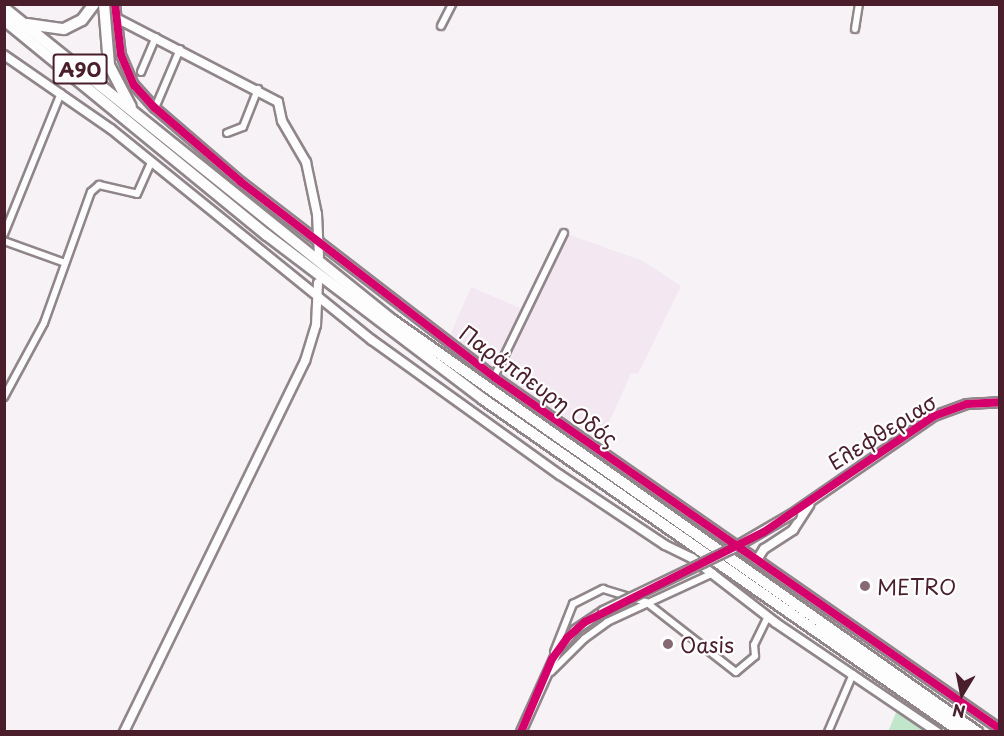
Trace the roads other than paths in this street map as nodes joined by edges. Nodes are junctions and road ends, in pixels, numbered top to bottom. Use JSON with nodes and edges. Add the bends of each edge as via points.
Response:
{"nodes":[{"id":1,"x":94,"y":4,"type":"edge"},
{"id":2,"x":104,"y":4,"type":"edge"},
{"id":3,"x":115,"y":4,"type":"edge"},
{"id":4,"x":452,"y":4,"type":"edge"},
{"id":5,"x":859,"y":4,"type":"edge"},
{"id":6,"x":5,"y":12,"type":"edge"},
{"id":7,"x":118,"y":19,"type":"junction"},
{"id":8,"x":24,"y":24,"type":"junction"},
{"id":9,"x":441,"y":26,"type":"dead end"},
{"id":10,"x":855,"y":29,"type":"dead end"},
{"id":11,"x":156,"y":37,"type":"junction"},
{"id":12,"x":180,"y":49,"type":"junction"},
{"id":13,"x":4,"y":55,"type":"edge"},
{"id":14,"x":141,"y":72,"type":"dead end"},
{"id":15,"x":258,"y":89,"type":"junction"},
{"id":16,"x":61,"y":93,"type":"junction"},
{"id":17,"x":155,"y":108,"type":"junction"},
{"id":18,"x":136,"y":115,"type":"junction"},
{"id":19,"x":227,"y":133,"type":"dead end"},
{"id":20,"x":151,"y":162,"type":"junction"},
{"id":21,"x":564,"y":233,"type":"dead end"},
{"id":22,"x":4,"y":234,"type":"edge"},
{"id":23,"x":4,"y":242,"type":"edge"},
{"id":24,"x":320,"y":244,"type":"junction"},
{"id":25,"x":320,"y":256,"type":"dead end"},
{"id":26,"x":66,"y":263,"type":"junction"},
{"id":27,"x":318,"y":284,"type":"dead end"},
{"id":28,"x":318,"y":295,"type":"junction"},
{"id":29,"x":494,"y":378,"type":"junction"},
{"id":30,"x":4,"y":397,"type":"edge"},
{"id":31,"x":999,"y":402,"type":"edge"},
{"id":32,"x":811,"y":500,"type":"junction"},
{"id":33,"x":757,"y":560,"type":"junction"},
{"id":34,"x":713,"y":573,"type":"junction"},
{"id":35,"x":646,"y":602,"type":"junction"},
{"id":36,"x":768,"y":616,"type":"junction"},
{"id":37,"x":552,"y":659,"type":"junction"},
{"id":38,"x":853,"y":674,"type":"junction"},
{"id":39,"x":543,"y":680,"type":"junction"},
{"id":40,"x":999,"y":729,"type":"edge"},
{"id":41,"x":124,"y":732,"type":"edge"},
{"id":42,"x":521,"y":732,"type":"edge"},
{"id":43,"x":828,"y":732,"type":"edge"},
{"id":44,"x":937,"y":732,"type":"edge"},
{"id":45,"x":961,"y":732,"type":"edge"},
{"id":46,"x":977,"y":732,"type":"edge"}],
"edges":[{"from":1,"to":8,"type":"highway","via":[[82,20],[64,29]]},
{"from":2,"to":18,"type":"highway","via":[[109,64]]},
{"from":3,"to":7,"type":"street","name":"Παράπλευρη Οδός"},
{"from":4,"to":9,"type":"street"},
{"from":5,"to":10,"type":"street"},
{"from":6,"to":8,"type":"highway","number":"Α90"},
{"from":6,"to":45,"type":"highway","number":"Α90","via":[[267,235],[474,393]]},
{"from":7,"to":11,"type":"street"},
{"from":7,"to":17,"type":"street","name":"Παράπλευρη Οδός","via":[[124,67]]},
{"from":8,"to":18,"type":"highway","number":"Α90"},
{"from":11,"to":12,"type":"street"},
{"from":11,"to":14,"type":"street"},
{"from":12,"to":15,"type":"street"},
{"from":12,"to":17,"type":"street"},
{"from":13,"to":16,"type":"street"},
{"from":15,"to":19,"type":"street","via":[[243,127]]},
{"from":15,"to":24,"type":"street","via":[[280,104],[284,125],[302,151]]},
{"from":16,"to":20,"type":"street"},
{"from":16,"to":22,"type":"street"},
{"from":17,"to":24,"type":"street","name":"Παράπλευρη Οδός"},
{"from":18,"to":46,"type":"highway","number":"Α90","via":[[273,228],[488,391]]},
{"from":20,"to":26,"type":"street","via":[[137,194],[104,185],[95,187]]},
{"from":20,"to":28,"type":"street"},
{"from":21,"to":29,"type":"street"},
{"from":23,"to":26,"type":"street"},
{"from":24,"to":25,"type":"street"},
{"from":24,"to":29,"type":"street","name":"Παράπλευρη Οδός"},
{"from":26,"to":30,"type":"street","via":[[39,335]]},
{"from":27,"to":28,"type":"street"},
{"from":28,"to":34,"type":"street","via":[[372,340],[560,476]]},
{"from":28,"to":41,"type":"street","via":[[305,361]]},
{"from":29,"to":33,"type":"street","name":"Παράπλευρη Οδός"},
{"from":31,"to":32,"type":"street","name":"Ελεφθεριασ","via":[[967,404],[934,416]]},
{"from":32,"to":33,"type":"street","via":[[793,530],[764,549]]},
{"from":32,"to":37,"type":"street","name":"Ελεφθεριασ","bridge":true,"via":[[732,549],[603,612],[575,630]]},
{"from":33,"to":40,"type":"street","name":"Παράπλευρη Οδός"},
{"from":34,"to":35,"type":"street"},
{"from":34,"to":36,"type":"street"},
{"from":35,"to":36,"type":"street","via":[[736,672],[755,656],[754,645]]},
{"from":35,"to":37,"type":"street","via":[[603,589],[579,599],[568,610]]},
{"from":35,"to":39,"type":"street","via":[[584,639]]},
{"from":36,"to":38,"type":"street"},
{"from":37,"to":39,"type":"street","name":"Ελεφθεριασ"},
{"from":38,"to":43,"type":"street"},
{"from":38,"to":44,"type":"street"},
{"from":39,"to":42,"type":"street","name":"Ελεφθεριασ"}]}
